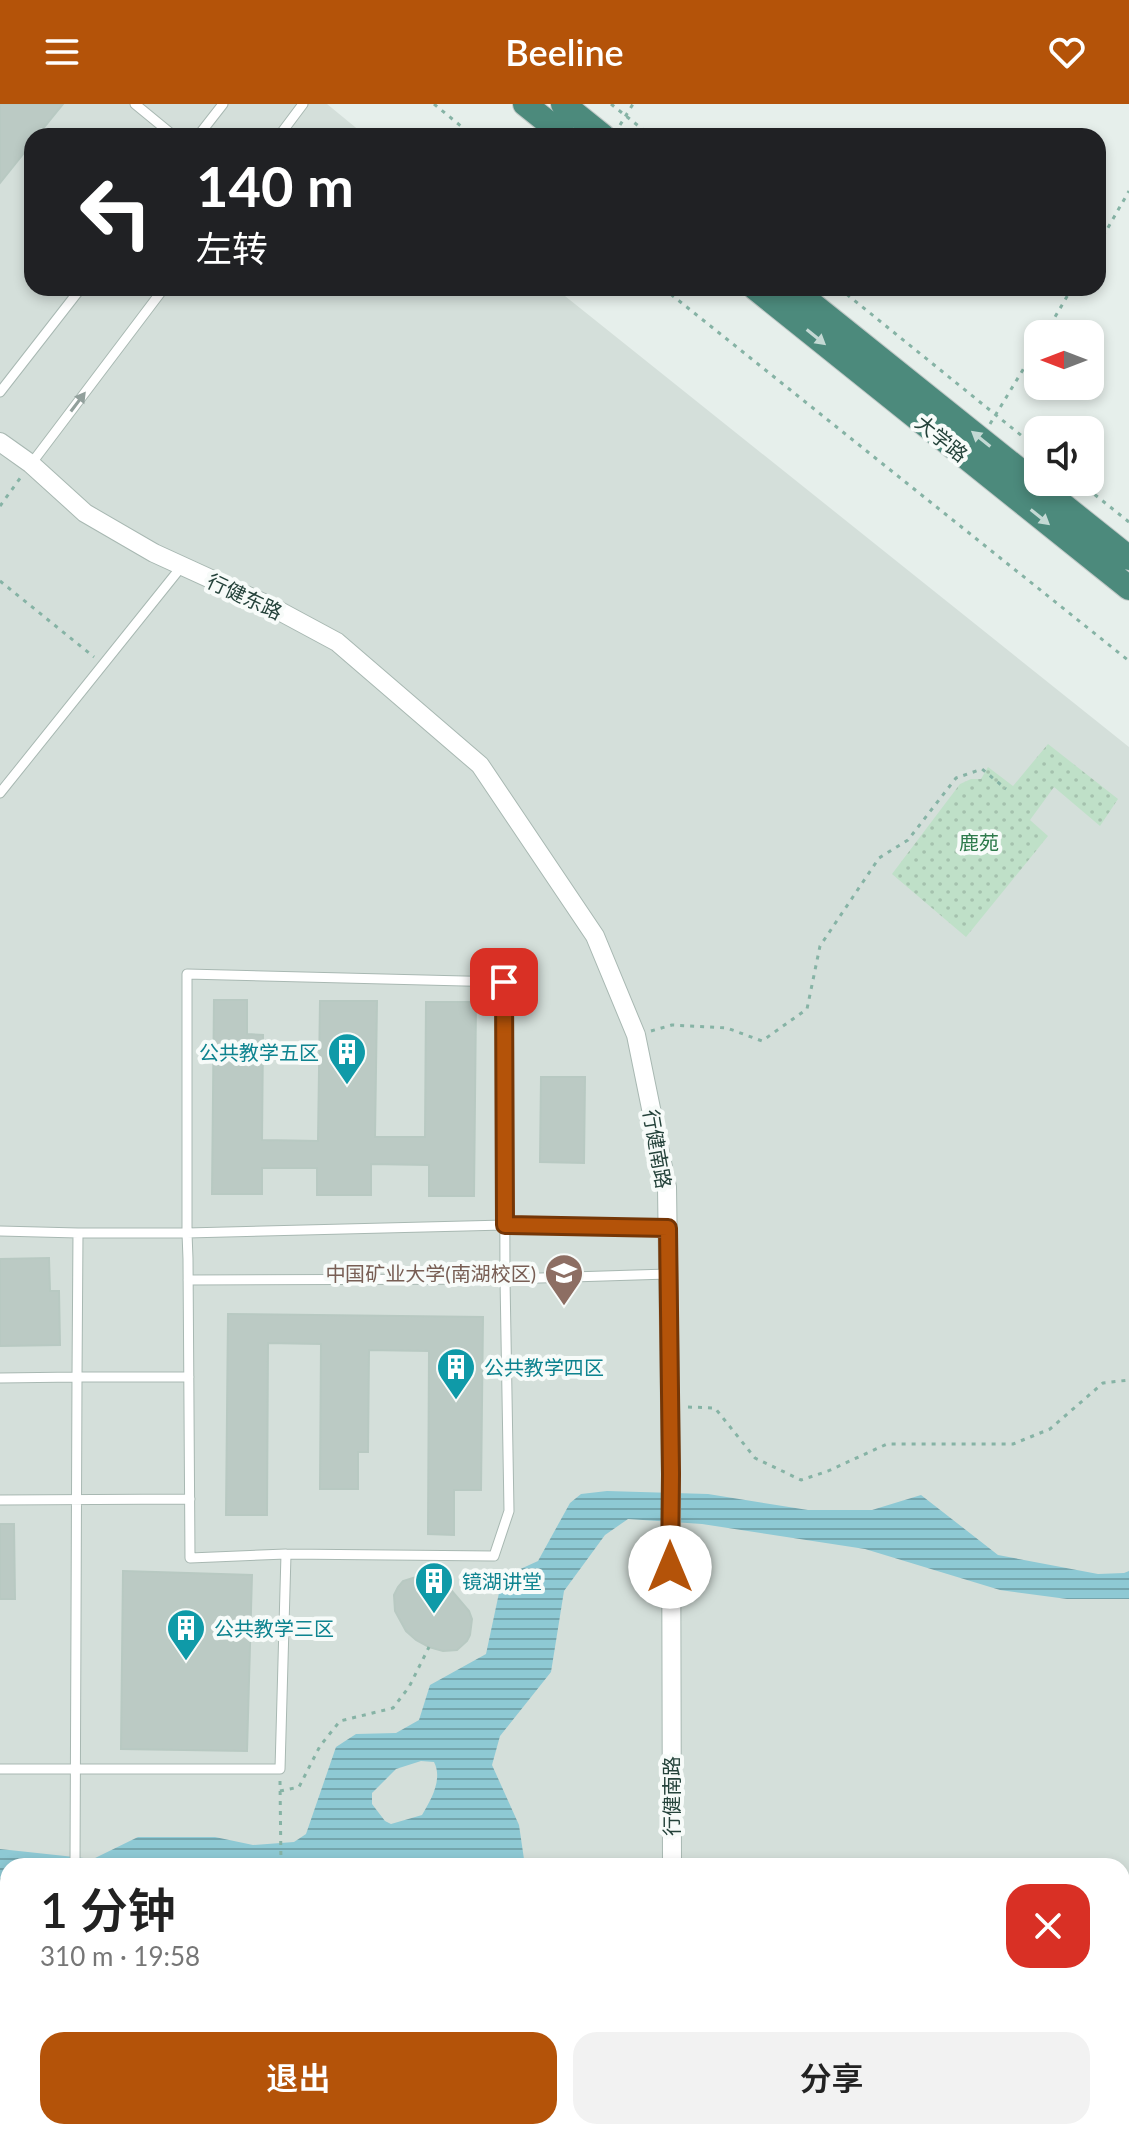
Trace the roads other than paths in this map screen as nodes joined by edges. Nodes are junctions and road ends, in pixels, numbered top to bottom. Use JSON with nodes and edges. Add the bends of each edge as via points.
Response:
{"nodes":[{"id":1,"x":135,"y":104,"type":"edge"},
{"id":2,"x":223,"y":104,"type":"edge"},
{"id":3,"x":303,"y":104,"type":"edge"},
{"id":4,"x":525,"y":104,"type":"edge"},
{"id":5,"x":563,"y":104,"type":"edge"},
{"id":6,"x":164,"y":128,"type":"edge"},
{"id":7,"x":204,"y":128,"type":"edge"},
{"id":8,"x":285,"y":128,"type":"edge"},
{"id":9,"x":555,"y":128,"type":"edge"},
{"id":10,"x":606,"y":128,"type":"edge"},
{"id":11,"x":75,"y":296,"type":"edge"},
{"id":12,"x":158,"y":296,"type":"edge"},
{"id":13,"x":765,"y":296,"type":"edge"},
{"id":14,"x":802,"y":296,"type":"edge"},
{"id":15,"x":0,"y":392,"type":"edge"},
{"id":16,"x":0,"y":442,"type":"edge"},
{"id":17,"x":31,"y":464,"type":"junction"},
{"id":18,"x":1129,"y":558,"type":"edge"},
{"id":19,"x":182,"y":566,"type":"junction"},
{"id":20,"x":1129,"y":588,"type":"edge"},
{"id":21,"x":480,"y":765,"type":"joint"},
{"id":22,"x":0,"y":793,"type":"edge"},
{"id":23,"x":505,"y":1225,"type":"junction"},
{"id":24,"x":668,"y":1228,"type":"junction"},
{"id":25,"x":0,"y":1231,"type":"edge"},
{"id":26,"x":78,"y":1233,"type":"junction"},
{"id":27,"x":187,"y":1233,"type":"junction"},
{"id":28,"x":668,"y":1274,"type":"junction"},
{"id":29,"x":505,"y":1279,"type":"junction"},
{"id":30,"x":188,"y":1280,"type":"junction"},
{"id":31,"x":77,"y":1377,"type":"junction"},
{"id":32,"x":189,"y":1377,"type":"junction"},
{"id":33,"x":0,"y":1378,"type":"edge"},
{"id":34,"x":190,"y":1499,"type":"junction"},
{"id":35,"x":0,"y":1500,"type":"edge"},
{"id":36,"x":77,"y":1500,"type":"junction"},
{"id":37,"x":286,"y":1554,"type":"junction"},
{"id":38,"x":0,"y":1769,"type":"edge"},
{"id":39,"x":76,"y":1769,"type":"junction"},
{"id":40,"x":75,"y":1858,"type":"edge"},
{"id":41,"x":672,"y":1858,"type":"edge"}],
"edges":[{"from":1,"to":6,"type":"lane"},
{"from":2,"to":7,"type":"lane"},
{"from":3,"to":8,"type":"lane"},
{"from":4,"to":9,"type":"highway"},
{"from":5,"to":10,"type":"highway"},
{"from":11,"to":15,"type":"lane"},
{"from":17,"to":12,"type":"lane","one_way":true},
{"from":13,"to":20,"type":"highway","name":"大学路","one_way":true},
{"from":18,"to":14,"type":"highway","name":"大学路","one_way":true},
{"from":16,"to":17,"type":"street","name":"行健东路"},
{"from":17,"to":19,"type":"street","name":"行健东路","via":[[85,513]]},
{"from":19,"to":21,"type":"street","name":"行健东路","via":[[337,642]]},
{"from":19,"to":22,"type":"lane"},
{"from":21,"to":24,"type":"street","name":"行健南路","via":[[595,936],[636,1035],[667,1187]]},
{"from":23,"to":24,"type":"lane"},
{"from":23,"to":27,"type":"lane"},
{"from":23,"to":27,"type":"lane","via":[[504,982],[187,974]]},
{"from":23,"to":29,"type":"lane"},
{"from":24,"to":28,"type":"street","name":"行健南路"},
{"from":25,"to":26,"type":"lane"},
{"from":26,"to":27,"type":"lane"},
{"from":26,"to":31,"type":"lane"},
{"from":27,"to":30,"type":"lane"},
{"from":28,"to":29,"type":"lane"},
{"from":28,"to":41,"type":"street","name":"行健南路"},
{"from":29,"to":30,"type":"lane"},
{"from":29,"to":37,"type":"lane","via":[[509,1511],[494,1556]]},
{"from":30,"to":32,"type":"lane"},
{"from":31,"to":32,"type":"lane"},
{"from":31,"to":33,"type":"lane"},
{"from":31,"to":36,"type":"lane"},
{"from":32,"to":34,"type":"lane"},
{"from":34,"to":36,"type":"lane"},
{"from":34,"to":37,"type":"lane","via":[[190,1558]]},
{"from":35,"to":36,"type":"lane"},
{"from":36,"to":39,"type":"lane"},
{"from":37,"to":39,"type":"lane","via":[[280,1769]]},
{"from":38,"to":39,"type":"lane"},
{"from":39,"to":40,"type":"lane"}]}
